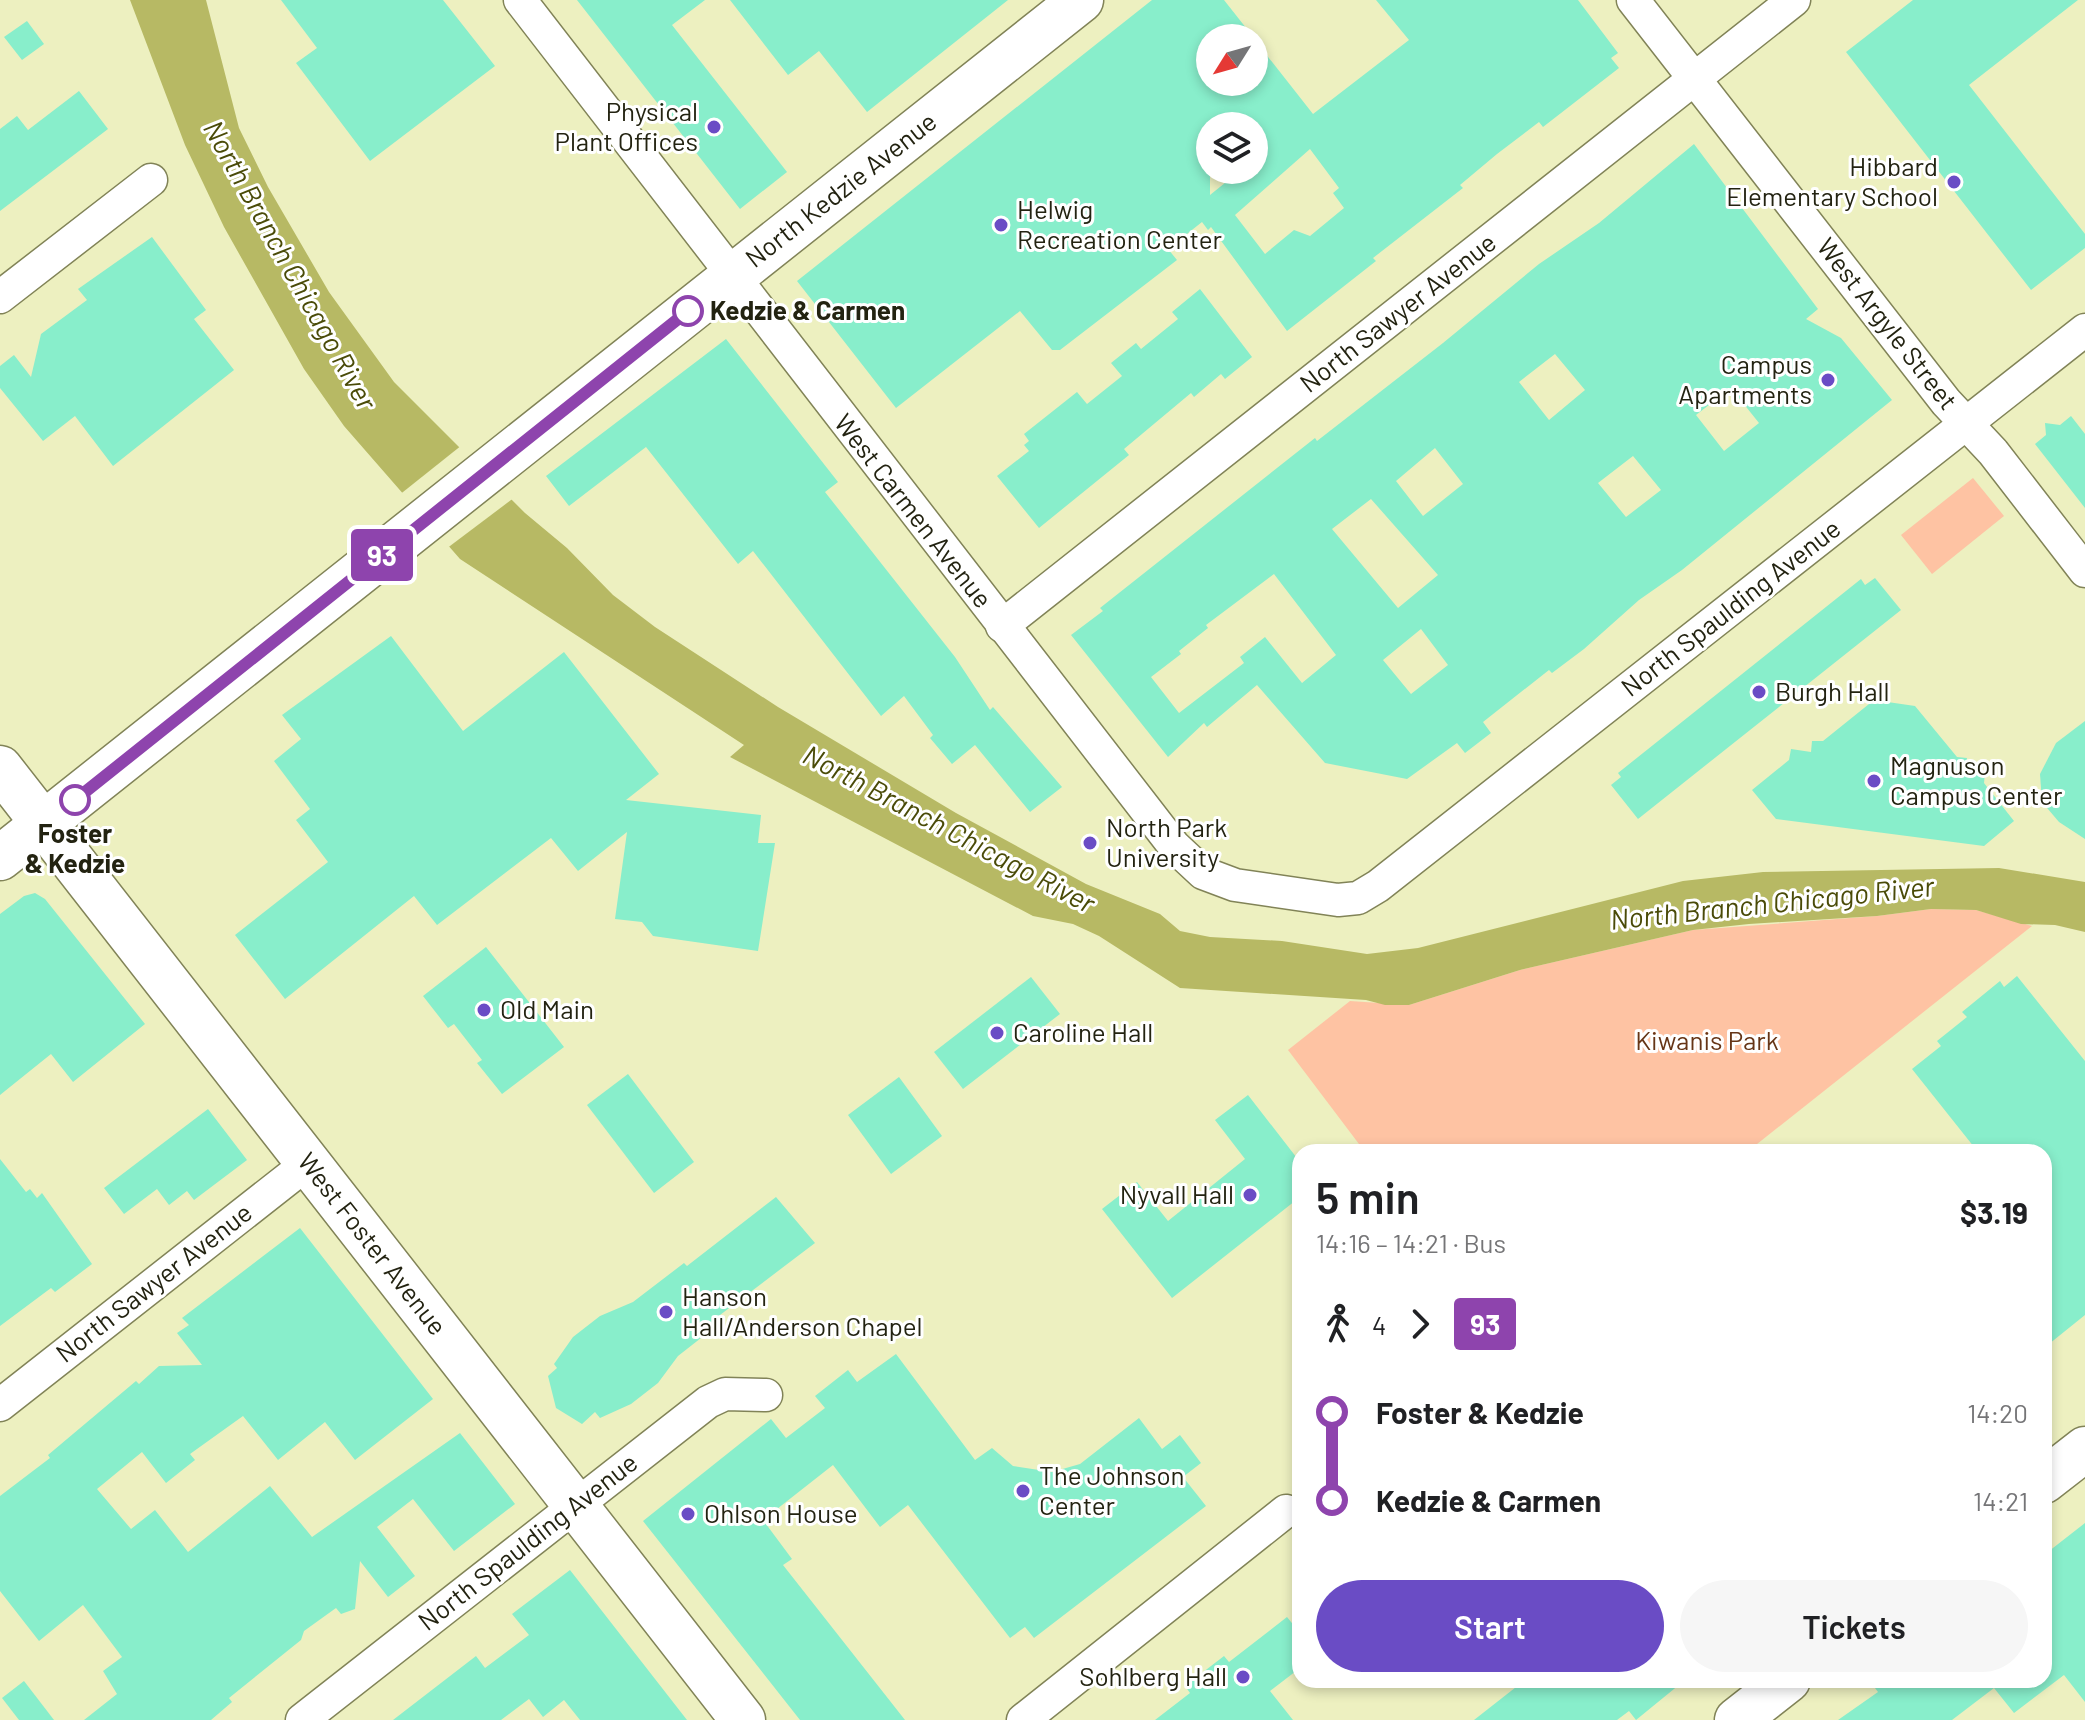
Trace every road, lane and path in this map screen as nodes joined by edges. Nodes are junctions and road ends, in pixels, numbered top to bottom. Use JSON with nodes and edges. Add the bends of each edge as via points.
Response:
{"nodes":[{"id":1,"x":520,"y":0,"type":"edge"},
{"id":2,"x":1081,"y":0,"type":"edge"},
{"id":3,"x":1633,"y":0,"type":"edge"},
{"id":4,"x":1794,"y":0,"type":"edge"},
{"id":5,"x":1694,"y":78,"type":"junction"},
{"id":6,"x":151,"y":180,"type":"dead end"},
{"id":7,"x":732,"y":276,"type":"junction"},
{"id":8,"x":0,"y":297,"type":"edge"},
{"id":9,"x":2085,"y":330,"type":"edge"},
{"id":10,"x":1967,"y":423,"type":"junction"},
{"id":11,"x":2085,"y":571,"type":"edge"},
{"id":12,"x":1002,"y":626,"type":"junction"},
{"id":13,"x":0,"y":768,"type":"edge"},
{"id":14,"x":44,"y":824,"type":"junction"},
{"id":15,"x":0,"y":858,"type":"edge"},
{"id":16,"x":1378,"y":886,"type":"joint"},
{"id":17,"x":308,"y":1163,"type":"junction"},
{"id":18,"x":766,"y":1395,"type":"dead end"},
{"id":19,"x":0,"y":1405,"type":"edge"},
{"id":20,"x":2085,"y":1449,"type":"edge"},
{"id":21,"x":2052,"y":1475,"type":"edge"},
{"id":22,"x":575,"y":1505,"type":"junction"},
{"id":23,"x":1286,"y":1511,"type":"dead end"},
{"id":24,"x":1778,"y":1688,"type":"edge"},
{"id":25,"x":302,"y":1720,"type":"edge"},
{"id":26,"x":743,"y":1720,"type":"edge"},
{"id":27,"x":1023,"y":1720,"type":"edge"},
{"id":28,"x":1737,"y":1720,"type":"edge"}],
"edges":[{"from":1,"to":7,"type":"street","name":"West Carmen Avenue"},
{"from":2,"to":7,"type":"main road","name":"North Kedzie Avenue"},
{"from":3,"to":5,"type":"street","name":"West Argyle Street"},
{"from":4,"to":5,"type":"street","name":"North Sawyer Avenue"},
{"from":5,"to":10,"type":"street","name":"West Argyle Street"},
{"from":5,"to":12,"type":"street","name":"North Sawyer Avenue"},
{"from":6,"to":8,"type":"street"},
{"from":7,"to":12,"type":"street","name":"West Carmen Avenue"},
{"from":7,"to":14,"type":"main road","name":"North Kedzie Avenue"},
{"from":9,"to":10,"type":"street","name":"North Spaulding Avenue"},
{"from":10,"to":11,"type":"street","name":"West Argyle Street"},
{"from":10,"to":16,"type":"street","name":"North Spaulding Avenue"},
{"from":12,"to":16,"type":"street","name":"West Carmen Avenue","via":[[1174,846],[1203,873],[1235,885],[1338,900],[1358,898]]},
{"from":13,"to":14,"type":"main road","name":"West Foster Avenue"},
{"from":14,"to":15,"type":"main road","name":"North Kedzie Avenue"},
{"from":14,"to":17,"type":"main road","name":"West Foster Avenue"},
{"from":17,"to":19,"type":"street","name":"North Sawyer Avenue"},
{"from":17,"to":22,"type":"main road","name":"West Foster Avenue"},
{"from":18,"to":22,"type":"street","name":"North Spaulding Avenue","via":[[725,1394],[708,1402]]},
{"from":20,"to":21,"type":"main road"},
{"from":22,"to":25,"type":"street","name":"North Spaulding Avenue"},
{"from":22,"to":26,"type":"main road","name":"West Foster Avenue"},
{"from":23,"to":27,"type":"street"},
{"from":24,"to":28,"type":"main road"}]}
